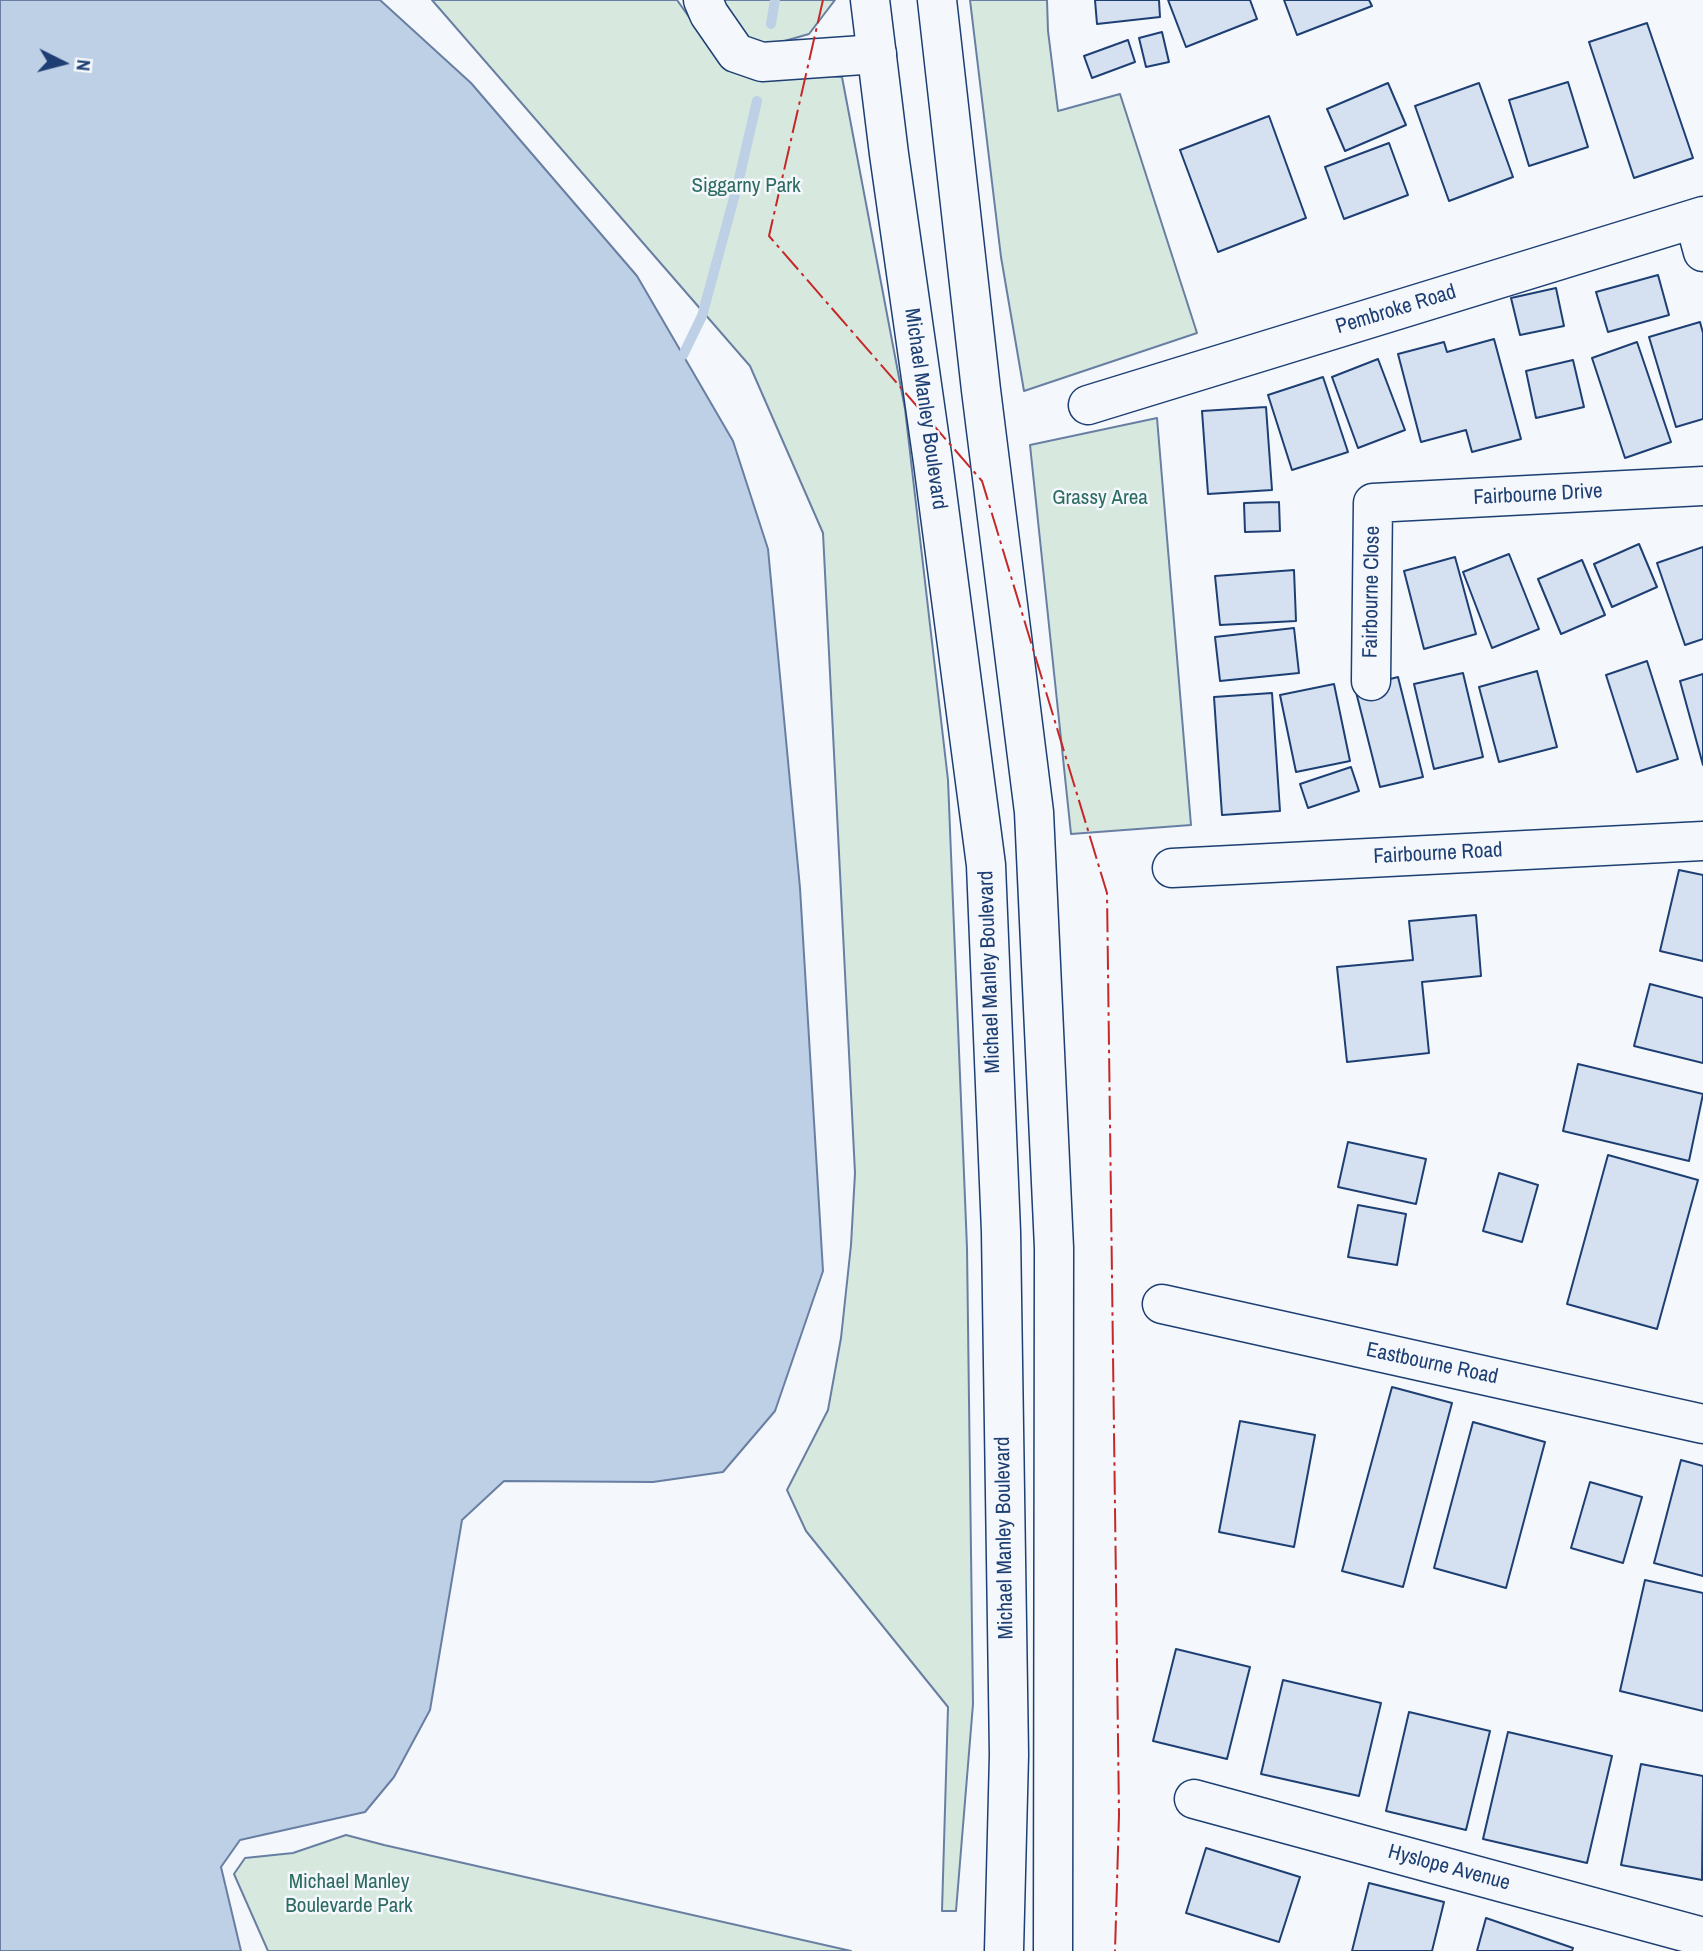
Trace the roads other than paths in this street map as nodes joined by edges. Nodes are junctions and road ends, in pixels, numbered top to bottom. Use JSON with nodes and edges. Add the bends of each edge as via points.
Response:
{"nodes":[{"id":1,"x":703,"y":0,"type":"edge"},
{"id":2,"x":870,"y":0,"type":"edge"},
{"id":3,"x":937,"y":0,"type":"edge"},
{"id":4,"x":877,"y":54,"type":"junction"},
{"id":5,"x":1700,"y":229,"type":"edge"},
{"id":6,"x":1088,"y":405,"type":"dead end"},
{"id":7,"x":1703,"y":486,"type":"edge"},
{"id":8,"x":1373,"y":503,"type":"joint"},
{"id":9,"x":1371,"y":681,"type":"dead end"},
{"id":10,"x":1703,"y":841,"type":"edge"},
{"id":11,"x":1172,"y":868,"type":"dead end"},
{"id":12,"x":1162,"y":1304,"type":"dead end"},
{"id":13,"x":1700,"y":1412,"type":"edge"},
{"id":14,"x":1194,"y":1799,"type":"dead end"},
{"id":15,"x":1703,"y":1937,"type":"edge"},
{"id":16,"x":1004,"y":1951,"type":"edge"},
{"id":17,"x":1053,"y":1951,"type":"edge"}],
"edges":[{"from":1,"to":4,"type":"main road","via":[[736,53],[762,62]]},
{"from":2,"to":4,"type":"main road","name":"Michael Manley Boulevard"},
{"from":3,"to":17,"type":"main road","via":[[1034,812],[1054,1248]]},
{"from":4,"to":16,"type":"main road","name":"Michael Manley Boulevard","via":[[986,865],[1001,1232],[1009,1755]]},
{"from":5,"to":6,"type":"main road","name":"Pembroke Road"},
{"from":7,"to":8,"type":"main road","name":"Fairbourne Drive"},
{"from":8,"to":9,"type":"main road","name":"Fairbourne Close"},
{"from":10,"to":11,"type":"main road","name":"Fairbourne Road"},
{"from":12,"to":13,"type":"main road","name":"Eastbourne Road"},
{"from":14,"to":15,"type":"main road","name":"Hyslope Avenue"}]}
